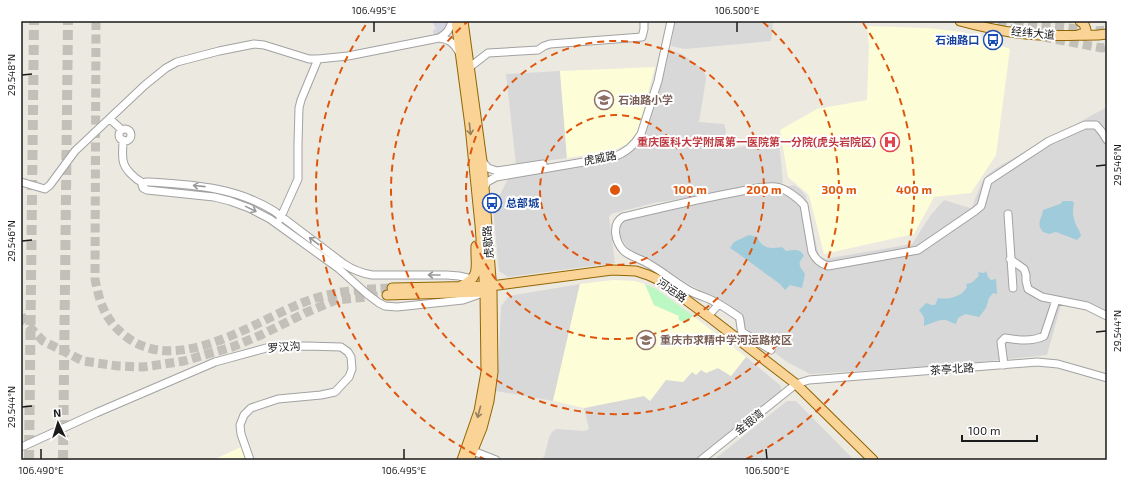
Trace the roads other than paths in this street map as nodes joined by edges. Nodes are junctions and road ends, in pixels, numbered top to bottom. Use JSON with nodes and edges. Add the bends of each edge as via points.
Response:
{"nodes":[{"id":1,"x":452,"y":21,"type":"edge"},
{"id":2,"x":456,"y":21,"type":"edge"},
{"id":3,"x":463,"y":21,"type":"edge"},
{"id":4,"x":644,"y":21,"type":"edge"},
{"id":5,"x":667,"y":21,"type":"edge"},
{"id":6,"x":671,"y":21,"type":"edge"},
{"id":7,"x":960,"y":21,"type":"edge"},
{"id":8,"x":1080,"y":21,"type":"edge"},
{"id":9,"x":1107,"y":34,"type":"edge"},
{"id":10,"x":1078,"y":35,"type":"junction"},
{"id":11,"x":439,"y":38,"type":"junction"},
{"id":12,"x":461,"y":55,"type":"junction"},
{"id":13,"x":318,"y":59,"type":"junction"},
{"id":14,"x":470,"y":67,"type":"junction"},
{"id":15,"x":110,"y":119,"type":"junction"},
{"id":16,"x":1107,"y":140,"type":"edge"},
{"id":17,"x":482,"y":161,"type":"junction"},
{"id":18,"x":21,"y":182,"type":"edge"},
{"id":19,"x":143,"y":183,"type":"junction"},
{"id":20,"x":485,"y":186,"type":"junction"},
{"id":21,"x":1008,"y":214,"type":"dead end"},
{"id":22,"x":282,"y":217,"type":"junction"},
{"id":23,"x":277,"y":225,"type":"junction"},
{"id":24,"x":480,"y":225,"type":"junction"},
{"id":25,"x":1010,"y":259,"type":"junction"},
{"id":26,"x":372,"y":275,"type":"junction"},
{"id":27,"x":472,"y":279,"type":"junction"},
{"id":28,"x":356,"y":284,"type":"junction"},
{"id":29,"x":460,"y":286,"type":"junction"},
{"id":30,"x":1013,"y":288,"type":"dead end"},
{"id":31,"x":488,"y":289,"type":"junction"},
{"id":32,"x":1056,"y":300,"type":"junction"},
{"id":33,"x":719,"y":304,"type":"junction"},
{"id":34,"x":708,"y":316,"type":"junction"},
{"id":35,"x":1107,"y":316,"type":"edge"},
{"id":36,"x":771,"y":350,"type":"dead end"},
{"id":37,"x":1004,"y":365,"type":"junction"},
{"id":38,"x":1107,"y":378,"type":"edge"},
{"id":39,"x":794,"y":386,"type":"junction"},
{"id":40,"x":24,"y":446,"type":"dead end"},
{"id":41,"x":473,"y":451,"type":"junction"},
{"id":42,"x":250,"y":460,"type":"edge"},
{"id":43,"x":462,"y":460,"type":"edge"},
{"id":44,"x":469,"y":460,"type":"edge"},
{"id":45,"x":496,"y":460,"type":"edge"},
{"id":46,"x":701,"y":460,"type":"edge"},
{"id":47,"x":864,"y":460,"type":"edge"},
{"id":48,"x":873,"y":460,"type":"edge"}],
"edges":[{"from":1,"to":11,"type":"street","via":[[448,31]]},
{"from":2,"to":12,"type":"main road","name":"虎歇路"},
{"from":3,"to":14,"type":"main road","name":"虎歇路"},
{"from":4,"to":14,"type":"street","via":[[642,37],[550,44],[538,50],[488,53]]},
{"from":5,"to":17,"type":"street","name":"虎威路","via":[[654,84],[640,128],[625,148],[612,153],[506,170],[491,170]]},
{"from":6,"to":20,"type":"street","name":"虎威路","via":[[658,81],[641,134],[632,147],[613,157],[496,177]]},
{"from":7,"to":10,"type":"main road","name":"经纬大道","via":[[1017,33]]},
{"from":8,"to":10,"type":"main road","via":[[1086,30]]},
{"from":9,"to":10,"type":"main road","name":"经纬大道"},
{"from":11,"to":12,"type":"street","via":[[455,44]]},
{"from":11,"to":13,"type":"street","via":[[348,56]]},
{"from":12,"to":24,"type":"main road","name":"虎歇路","one_way":true},
{"from":13,"to":15,"type":"street","via":[[254,44],[176,62],[145,85]]},
{"from":13,"to":22,"type":"street","via":[[299,108],[298,179]]},
{"from":14,"to":17,"type":"main road","name":"虎歇路"},
{"from":15,"to":18,"type":"street","via":[[75,151],[44,189]]},
{"from":15,"to":19,"type":"street","via":[[122,130],[119,136],[123,140],[124,164],[135,179]]},
{"from":16,"to":33,"type":"street","via":[[1096,126],[1085,125],[1049,141],[988,181],[981,206],[918,250],[828,266],[816,259],[812,252],[804,205],[781,188],[752,189],[698,199],[619,219],[615,231],[616,238],[624,250],[692,292]]},
{"from":17,"to":20,"type":"main road","name":"虎歇路"},
{"from":22,"to":19,"type":"street","one_way":true,"via":[[266,206],[224,190]]},
{"from":19,"to":23,"type":"street","one_way":true,"via":[[142,187],[145,190],[205,196],[240,204]]},
{"from":20,"to":31,"type":"main road","name":"虎歇路"},
{"from":21,"to":25,"type":"street"},
{"from":22,"to":23,"type":"street"},
{"from":26,"to":22,"type":"street","one_way":true,"via":[[350,267]]},
{"from":23,"to":28,"type":"street","via":[[338,268]]},
{"from":24,"to":27,"type":"main road","via":[[476,243],[476,272]]},
{"from":24,"to":31,"type":"main road","name":"虎歇路"},
{"from":25,"to":30,"type":"street"},
{"from":25,"to":32,"type":"street","via":[[1024,269],[1028,289],[1042,297]]},
{"from":27,"to":26,"type":"street","one_way":true,"via":[[447,275]]},
{"from":26,"to":28,"type":"street","via":[[357,275]]},
{"from":27,"to":29,"type":"main road"},
{"from":28,"to":31,"type":"street","via":[[379,303],[390,307],[463,300]]},
{"from":29,"to":31,"type":"main road","name":"河运路"},
{"from":29,"to":31,"type":"main road","name":"河运路","via":[[389,291]]},
{"from":31,"to":34,"type":"main road","name":"河运路","via":[[612,270],[636,271],[659,280]]},
{"from":31,"to":39,"type":"main road","name":"河运路","via":[[612,275],[647,279]]},
{"from":31,"to":41,"type":"main road","name":"虎歇路","via":[[493,372],[486,414]]},
{"from":31,"to":43,"type":"main road","name":"虎歇路","one_way":true,"via":[[485,379],[475,427]]},
{"from":32,"to":35,"type":"street","via":[[1087,306]]},
{"from":32,"to":37,"type":"street","via":[[1044,336],[1022,340],[1005,338],[1001,342]]},
{"from":33,"to":34,"type":"street"},
{"from":33,"to":36,"type":"street","via":[[739,317],[742,332]]},
{"from":34,"to":39,"type":"main road","name":"河运路"},
{"from":37,"to":38,"type":"street","name":"茶亭北路","via":[[1037,362],[1058,364]]},
{"from":37,"to":39,"type":"street","name":"茶亭北路","via":[[809,380]]},
{"from":39,"to":46,"type":"street","name":"金银湾"},
{"from":39,"to":47,"type":"main road","name":"河运路"},
{"from":39,"to":48,"type":"main road","name":"河运路"},
{"from":40,"to":42,"type":"street","name":"罗汉沟","via":[[215,362],[270,347],[342,347],[348,352],[352,369],[349,377],[335,392],[278,399],[251,408],[244,415],[240,425],[241,434]]},
{"from":41,"to":44,"type":"main road","name":"虎歇路"},
{"from":41,"to":45,"type":"street"}]}
